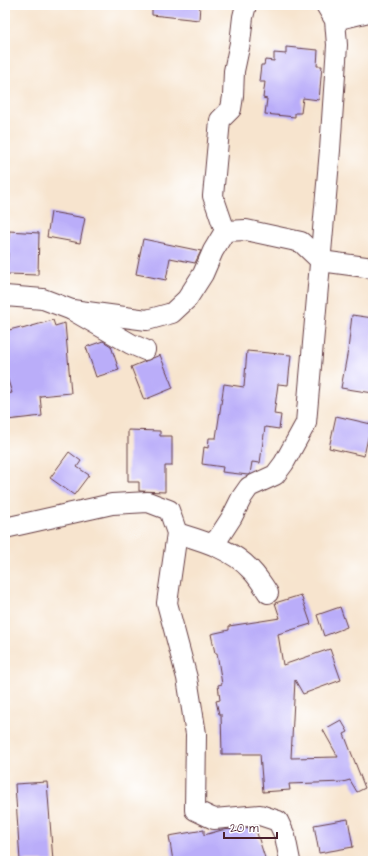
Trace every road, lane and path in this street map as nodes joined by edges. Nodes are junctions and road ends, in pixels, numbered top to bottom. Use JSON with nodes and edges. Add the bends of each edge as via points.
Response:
{"nodes":[{"id":1,"x":246,"y":5,"type":"edge"},
{"id":2,"x":373,"y":11,"type":"edge"},
{"id":3,"x":330,"y":12,"type":"edge"},
{"id":4,"x":225,"y":231,"type":"junction"},
{"id":5,"x":320,"y":261,"type":"junction"},
{"id":6,"x":373,"y":268,"type":"edge"},
{"id":7,"x":5,"y":296,"type":"edge"},
{"id":8,"x":72,"y":310,"type":"junction"},
{"id":9,"x":145,"y":350,"type":"dead end"},
{"id":10,"x":5,"y":528,"type":"edge"},
{"id":11,"x":176,"y":533,"type":"junction"},
{"id":12,"x":212,"y":544,"type":"junction"},
{"id":13,"x":268,"y":593,"type":"dead end"},
{"id":14,"x":290,"y":861,"type":"edge"}],
"edges":[{"from":1,"to":4,"type":"street","via":[[234,71],[231,109],[220,120],[214,196]]},
{"from":2,"to":3,"type":"street"},
{"from":3,"to":5,"type":"street","via":[[337,45]]},
{"from":4,"to":5,"type":"street","via":[[246,230],[301,242]]},
{"from":4,"to":8,"type":"street","via":[[187,299],[172,313],[147,320]]},
{"from":5,"to":6,"type":"street"},
{"from":5,"to":12,"type":"street","via":[[306,422],[275,475],[249,487],[232,517]]},
{"from":7,"to":8,"type":"street","via":[[43,299]]},
{"from":8,"to":9,"type":"street"},
{"from":10,"to":11,"type":"street","via":[[112,504],[148,502],[169,510]]},
{"from":11,"to":12,"type":"street"},
{"from":11,"to":14,"type":"street","via":[[167,603],[187,678],[196,734],[195,810],[214,819],[260,815],[278,821],[285,836]]},
{"from":12,"to":13,"type":"street","via":[[233,555],[251,570]]}]}
